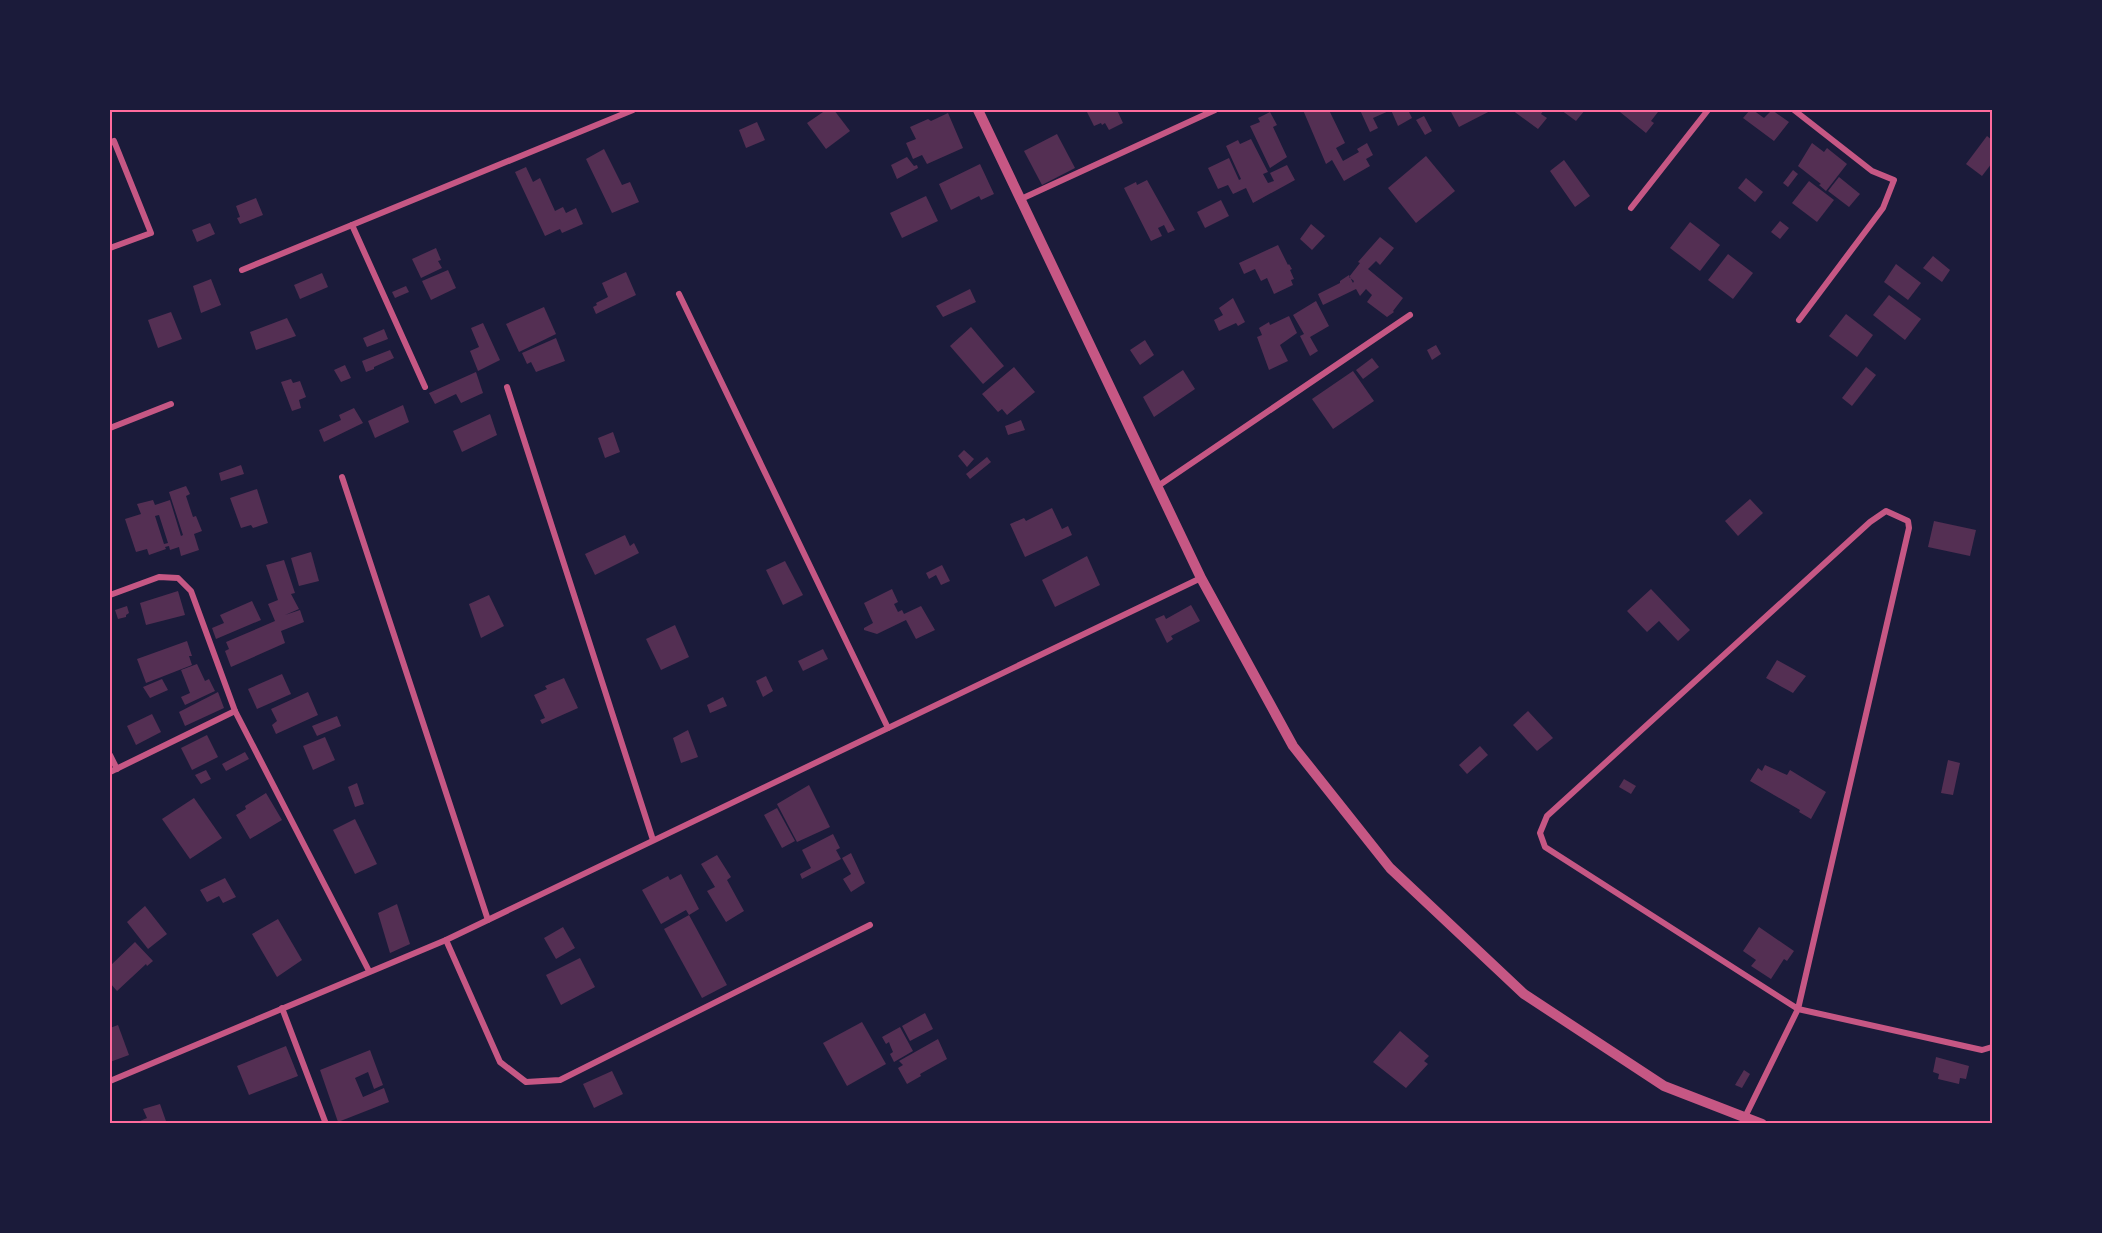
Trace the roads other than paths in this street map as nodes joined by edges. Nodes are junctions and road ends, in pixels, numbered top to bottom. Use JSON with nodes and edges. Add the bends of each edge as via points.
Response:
{"nodes":[{"id":1,"x":633,"y":110,"type":"edge"},
{"id":2,"x":978,"y":110,"type":"edge"},
{"id":3,"x":1215,"y":110,"type":"edge"},
{"id":4,"x":1708,"y":110,"type":"edge"},
{"id":5,"x":1794,"y":110,"type":"edge"},
{"id":6,"x":110,"y":143,"type":"edge"},
{"id":7,"x":1021,"y":199,"type":"junction"},
{"id":8,"x":1631,"y":208,"type":"dead end"},
{"id":9,"x":352,"y":225,"type":"junction"},
{"id":10,"x":110,"y":248,"type":"edge"},
{"id":11,"x":242,"y":270,"type":"dead end"},
{"id":12,"x":679,"y":294,"type":"dead end"},
{"id":13,"x":1410,"y":315,"type":"dead end"},
{"id":14,"x":1799,"y":320,"type":"dead end"},
{"id":15,"x":425,"y":387,"type":"dead end"},
{"id":16,"x":507,"y":387,"type":"dead end"},
{"id":17,"x":171,"y":404,"type":"dead end"},
{"id":18,"x":110,"y":428,"type":"edge"},
{"id":19,"x":342,"y":477,"type":"dead end"},
{"id":20,"x":1158,"y":486,"type":"junction"},
{"id":21,"x":1201,"y":578,"type":"junction"},
{"id":22,"x":110,"y":595,"type":"edge"},
{"id":23,"x":235,"y":711,"type":"junction"},
{"id":24,"x":888,"y":728,"type":"junction"},
{"id":25,"x":110,"y":755,"type":"edge"},
{"id":26,"x":117,"y":769,"type":"junction"},
{"id":27,"x":110,"y":772,"type":"edge"},
{"id":28,"x":653,"y":840,"type":"junction"},
{"id":29,"x":488,"y":920,"type":"junction"},
{"id":30,"x":870,"y":925,"type":"dead end"},
{"id":31,"x":446,"y":940,"type":"junction"},
{"id":32,"x":369,"y":971,"type":"junction"},
{"id":33,"x":282,"y":1008,"type":"junction"},
{"id":34,"x":1798,"y":1009,"type":"junction"},
{"id":35,"x":1992,"y":1047,"type":"edge"},
{"id":36,"x":110,"y":1081,"type":"edge"},
{"id":37,"x":1754,"y":1121,"type":"edge"},
{"id":38,"x":326,"y":1124,"type":"edge"}],
"edges":[{"from":1,"to":9,"type":"street"},
{"from":2,"to":7,"type":"street"},
{"from":3,"to":7,"type":"street"},
{"from":4,"to":8,"type":"street"},
{"from":5,"to":14,"type":"street","via":[[1872,171],[1894,180],[1883,208]]},
{"from":6,"to":10,"type":"street","via":[[114,141],[151,233]]},
{"from":7,"to":20,"type":"street"},
{"from":9,"to":11,"type":"street"},
{"from":9,"to":15,"type":"street"},
{"from":12,"to":24,"type":"street"},
{"from":13,"to":20,"type":"street"},
{"from":16,"to":28,"type":"street"},
{"from":17,"to":18,"type":"street"},
{"from":19,"to":29,"type":"street"},
{"from":20,"to":21,"type":"street"},
{"from":21,"to":24,"type":"street"},
{"from":21,"to":37,"type":"street","via":[[1293,746],[1390,868],[1524,994],[1664,1086]]},
{"from":22,"to":23,"type":"street","via":[[159,577],[178,578],[191,591]]},
{"from":23,"to":26,"type":"street"},
{"from":23,"to":32,"type":"street"},
{"from":24,"to":28,"type":"street"},
{"from":25,"to":26,"type":"street"},
{"from":26,"to":27,"type":"street"},
{"from":28,"to":29,"type":"street"},
{"from":29,"to":31,"type":"street"},
{"from":30,"to":31,"type":"street","via":[[560,1080],[526,1082],[500,1062]]},
{"from":31,"to":32,"type":"street"},
{"from":32,"to":33,"type":"street"},
{"from":33,"to":36,"type":"street"},
{"from":33,"to":38,"type":"street"},
{"from":34,"to":34,"type":"street","via":[[1909,528],[1908,521],[1886,512],[1870,522],[1547,816],[1540,833],[1545,847]]},
{"from":34,"to":35,"type":"street","via":[[1982,1050]]},
{"from":34,"to":37,"type":"street"}]}
